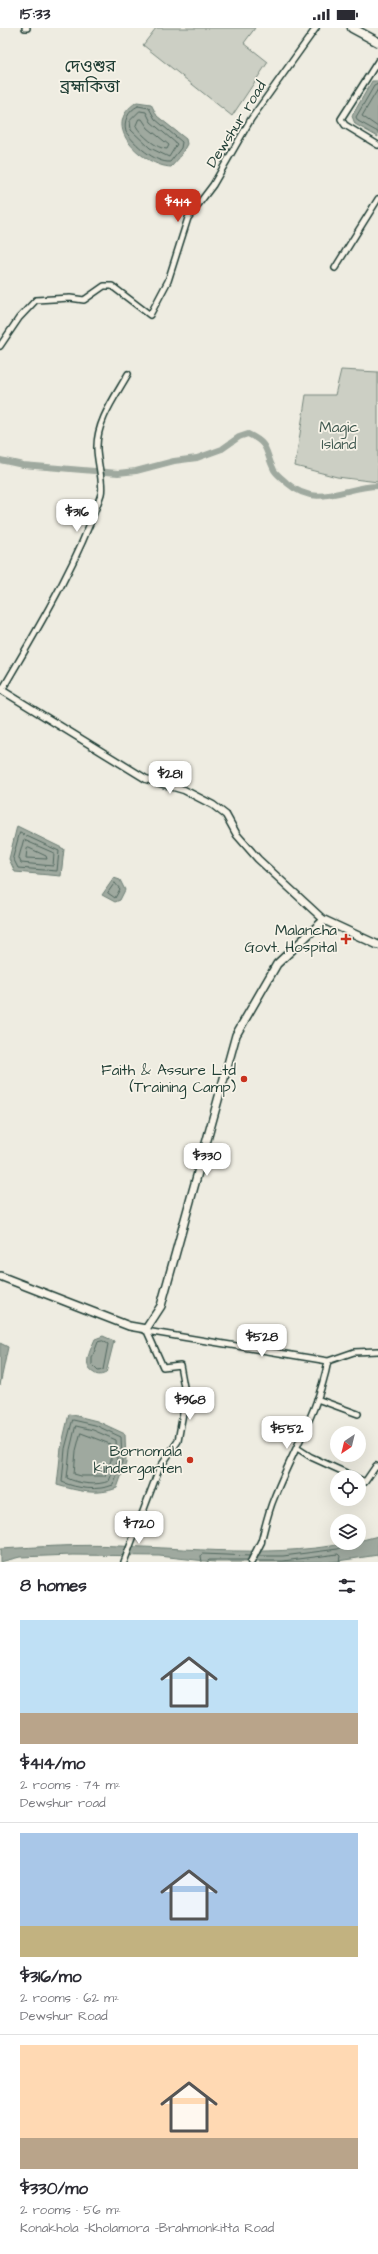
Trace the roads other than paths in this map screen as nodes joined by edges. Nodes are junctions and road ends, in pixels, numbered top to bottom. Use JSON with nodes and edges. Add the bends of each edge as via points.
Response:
{"nodes":[{"id":1,"x":316,"y":28,"type":"edge"},
{"id":2,"x":352,"y":28,"type":"edge"},
{"id":3,"x":378,"y":42,"type":"edge"},
{"id":4,"x":378,"y":60,"type":"edge"},
{"id":5,"x":378,"y":145,"type":"edge"},
{"id":6,"x":378,"y":199,"type":"edge"},
{"id":7,"x":335,"y":268,"type":"dead end"},
{"id":8,"x":0,"y":346,"type":"edge"},
{"id":9,"x":128,"y":374,"type":"dead end"},
{"id":10,"x":1,"y":689,"type":"edge"},
{"id":11,"x":324,"y":920,"type":"junction"},
{"id":12,"x":378,"y":945,"type":"edge"},
{"id":13,"x":0,"y":1276,"type":"edge"},
{"id":14,"x":146,"y":1330,"type":"junction"},
{"id":15,"x":378,"y":1351,"type":"edge"},
{"id":16,"x":328,"y":1361,"type":"junction"},
{"id":17,"x":318,"y":1399,"type":"junction"},
{"id":18,"x":358,"y":1414,"type":"dead end"},
{"id":19,"x":297,"y":1448,"type":"junction"},
{"id":20,"x":378,"y":1467,"type":"edge"},
{"id":21,"x":340,"y":1470,"type":"edge"},
{"id":22,"x":366,"y":1481,"type":"edge"},
{"id":23,"x":261,"y":1542,"type":"joint"},
{"id":24,"x":124,"y":1562,"type":"edge"},
{"id":25,"x":252,"y":1562,"type":"edge"}],
"edges":[{"from":1,"to":8,"type":"street","name":"Dewshur road","via":[[251,120],[213,185],[188,218],[168,281],[150,315],[112,286],[104,286],[84,300],[36,300],[19,318]]},
{"from":2,"to":3,"type":"main road"},
{"from":4,"to":5,"type":"street","via":[[341,118],[345,125]]},
{"from":6,"to":7,"type":"street"},
{"from":9,"to":10,"type":"street","via":[[104,414],[97,448],[102,492],[82,545],[39,627]]},
{"from":10,"to":11,"type":"street","via":[[146,779],[184,790],[213,805],[226,815],[237,835],[258,859]]},
{"from":11,"to":12,"type":"main road"},
{"from":11,"to":14,"type":"main road","via":[[277,964],[236,1035],[161,1306]]},
{"from":13,"to":14,"type":"main road","via":[[129,1326]]},
{"from":14,"to":16,"type":"street"},
{"from":14,"to":24,"type":"street","via":[[163,1367],[180,1365],[184,1386],[183,1413],[178,1441],[159,1469]]},
{"from":15,"to":16,"type":"street","via":[[354,1352]]},
{"from":16,"to":17,"type":"street"},
{"from":17,"to":18,"type":"street"},
{"from":17,"to":19,"type":"street"},
{"from":19,"to":21,"type":"street"},
{"from":19,"to":23,"type":"street","via":[[274,1498]]},
{"from":20,"to":22,"type":"street","via":[[376,1466]]},
{"from":23,"to":25,"type":"street"}]}
